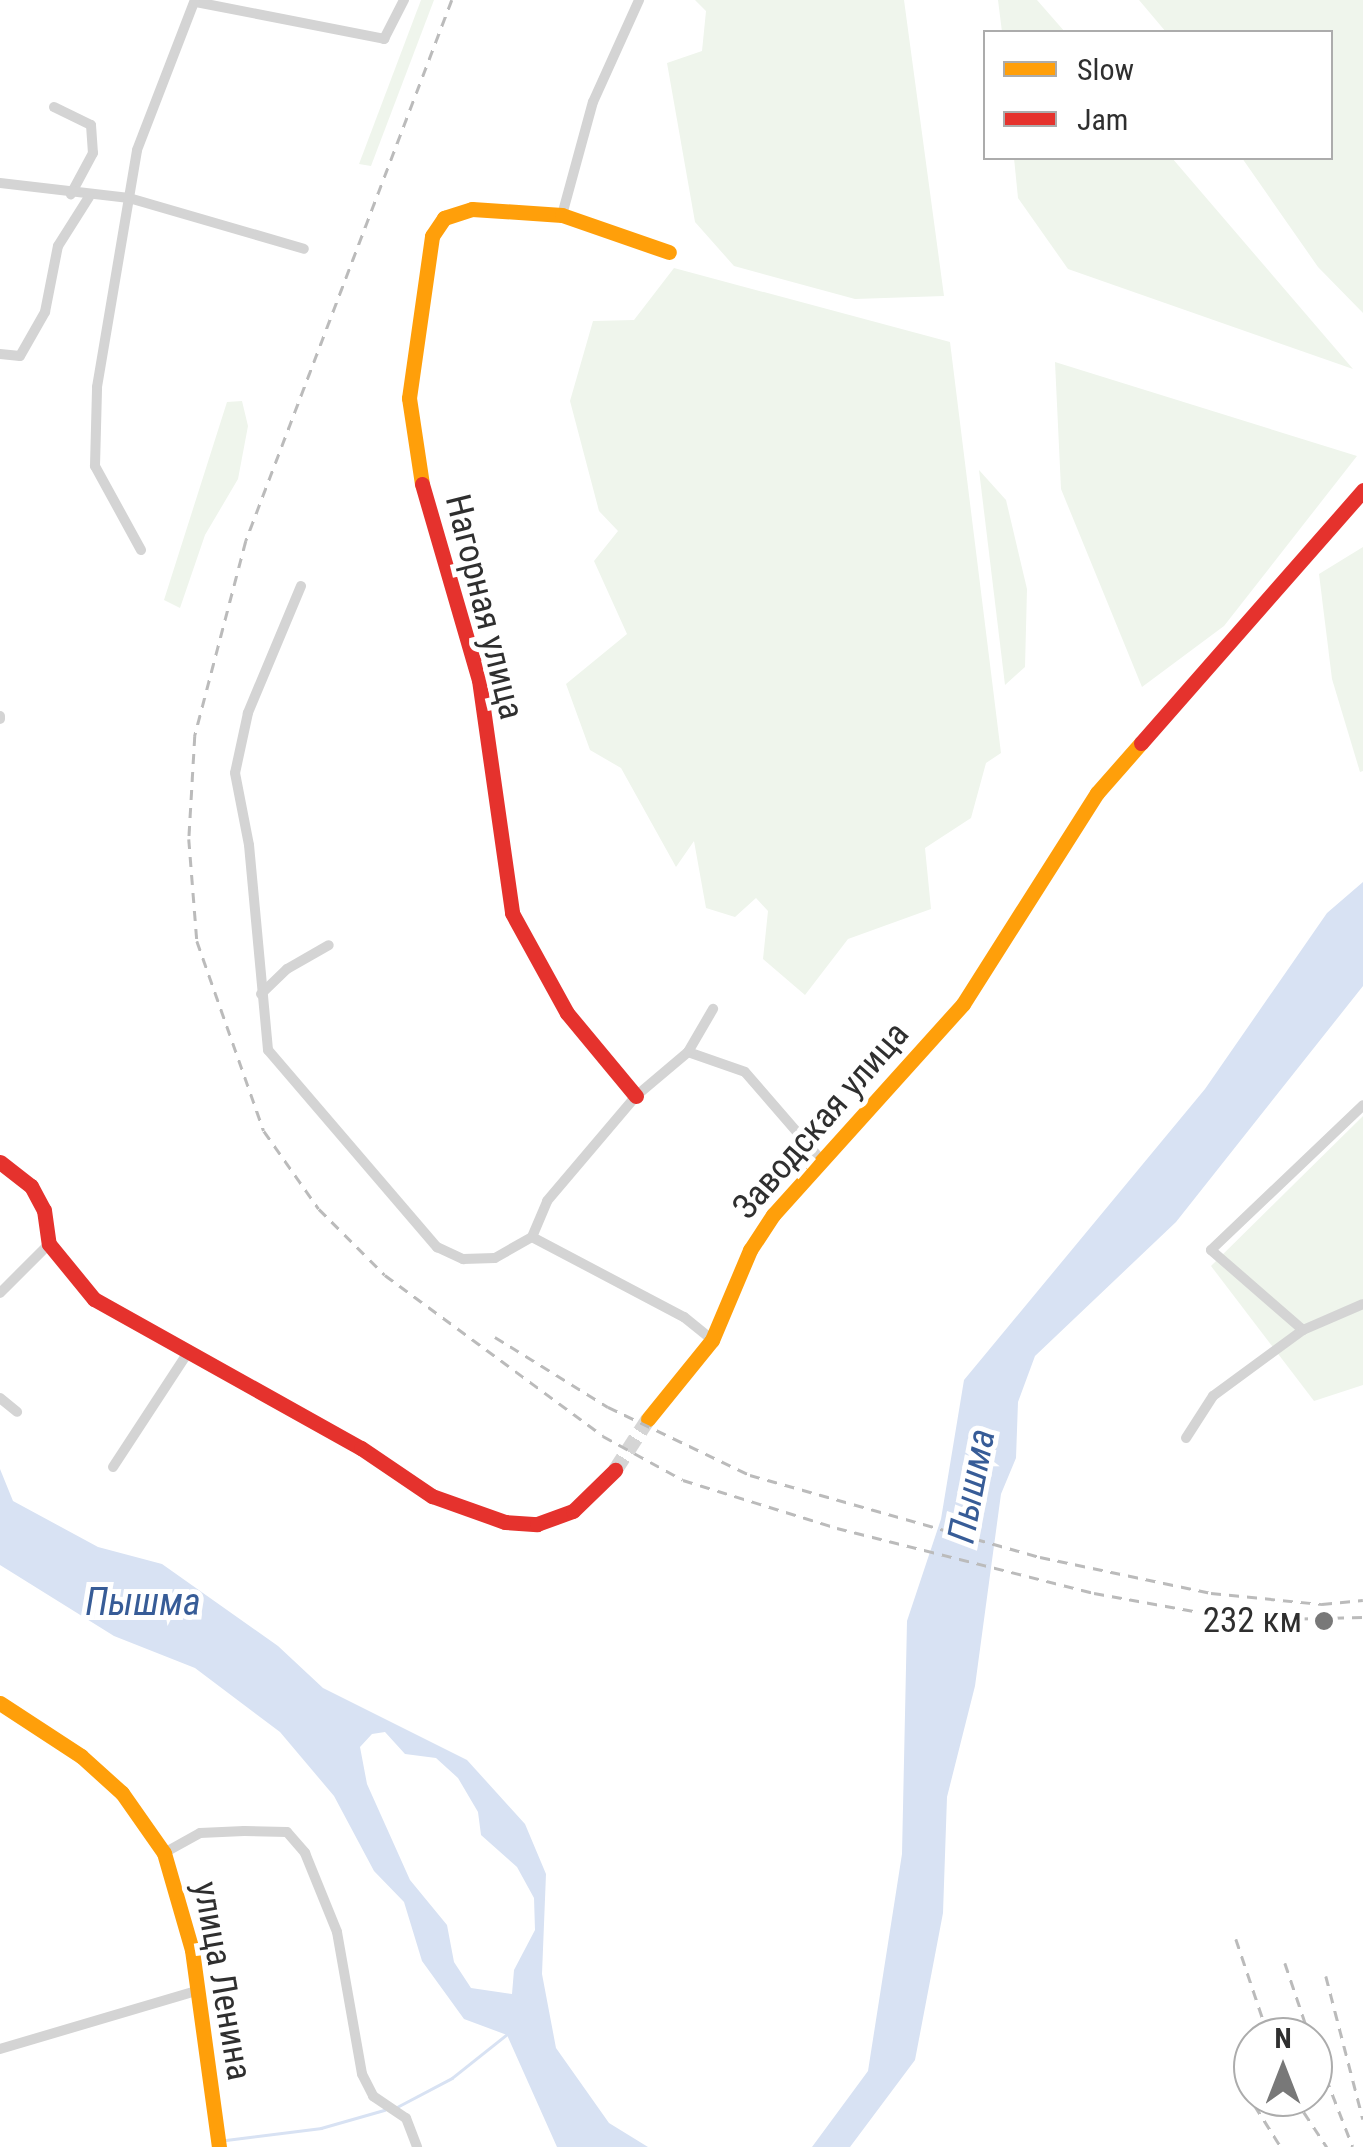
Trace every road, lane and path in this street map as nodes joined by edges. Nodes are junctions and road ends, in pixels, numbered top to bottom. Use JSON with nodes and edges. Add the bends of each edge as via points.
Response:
{"nodes":[{"id":1,"x":404,"y":0,"type":"edge"},
{"id":2,"x":639,"y":0,"type":"edge"},
{"id":3,"x":196,"y":1,"type":"edge"},
{"id":4,"x":54,"y":107,"type":"dead end"},
{"id":5,"x":0,"y":183,"type":"edge"},
{"id":6,"x":71,"y":194,"type":"junction"},
{"id":7,"x":89,"y":197,"type":"junction"},
{"id":8,"x":129,"y":198,"type":"junction"},
{"id":9,"x":562,"y":216,"type":"junction"},
{"id":10,"x":304,"y":249,"type":"dead end"},
{"id":11,"x":669,"y":252,"type":"dead end"},
{"id":12,"x":0,"y":354,"type":"edge"},
{"id":13,"x":1363,"y":490,"type":"edge"},
{"id":14,"x":141,"y":550,"type":"dead end"},
{"id":15,"x":301,"y":586,"type":"dead end"},
{"id":16,"x":329,"y":944,"type":"dead end"},
{"id":17,"x":260,"y":994,"type":"junction"},
{"id":18,"x":714,"y":1009,"type":"dead end"},
{"id":19,"x":688,"y":1052,"type":"junction"},
{"id":20,"x":636,"y":1096,"type":"junction"},
{"id":21,"x":1363,"y":1106,"type":"edge"},
{"id":22,"x":0,"y":1162,"type":"edge"},
{"id":23,"x":823,"y":1162,"type":"junction"},
{"id":24,"x":532,"y":1237,"type":"junction"},
{"id":25,"x":49,"y":1244,"type":"junction"},
{"id":26,"x":0,"y":1293,"type":"edge"},
{"id":27,"x":1363,"y":1304,"type":"edge"},
{"id":28,"x":1303,"y":1330,"type":"junction"},
{"id":29,"x":712,"y":1340,"type":"junction"},
{"id":30,"x":187,"y":1354,"type":"junction"},
{"id":31,"x":0,"y":1398,"type":"edge"},
{"id":32,"x":17,"y":1412,"type":"dead end"},
{"id":33,"x":648,"y":1419,"type":"tunnel mouth"},
{"id":34,"x":1186,"y":1438,"type":"dead end"},
{"id":35,"x":113,"y":1468,"type":"dead end"},
{"id":36,"x":615,"y":1470,"type":"tunnel mouth"},
{"id":37,"x":0,"y":1703,"type":"edge"},
{"id":38,"x":164,"y":1852,"type":"junction"},
{"id":39,"x":199,"y":1990,"type":"junction"},
{"id":40,"x":0,"y":2049,"type":"edge"},
{"id":41,"x":219,"y":2147,"type":"edge"},
{"id":42,"x":417,"y":2147,"type":"edge"}],
"edges":[{"from":1,"to":3,"type":"street","via":[[384,39]]},
{"from":2,"to":9,"type":"street","via":[[593,102]]},
{"from":3,"to":8,"type":"street","via":[[137,150]]},
{"from":4,"to":6,"type":"street","via":[[91,125],[93,152]]},
{"from":5,"to":6,"type":"street"},
{"from":6,"to":7,"type":"street"},
{"from":7,"to":8,"type":"street"},
{"from":7,"to":12,"type":"street","via":[[58,246],[45,312],[20,356]]},
{"from":8,"to":10,"type":"street"},
{"from":8,"to":14,"type":"street","via":[[109,293],[92,436],[107,494]]},
{"from":9,"to":11,"type":"street","name":"Нагорная улица"},
{"from":9,"to":20,"type":"street","name":"Нагорная улица","via":[[472,209],[444,218],[432,236],[411,376],[410,434],[479,680],[512,913],[567,1013]]},
{"from":13,"to":23,"type":"street","name":"Заводская улица","via":[[1097,792],[963,1004]]},
{"from":15,"to":17,"type":"street","via":[[248,713],[235,773],[249,844]]},
{"from":16,"to":17,"type":"street"},
{"from":17,"to":24,"type":"street","via":[[268,1050],[283,1074],[437,1246],[462,1258],[495,1258]]},
{"from":18,"to":19,"type":"street"},
{"from":19,"to":20,"type":"street"},
{"from":19,"to":23,"type":"street","via":[[745,1072]]},
{"from":20,"to":24,"type":"street","via":[[547,1201]]},
{"from":21,"to":28,"type":"street","via":[[1211,1250]]},
{"from":22,"to":25,"type":"street","via":[[30,1186],[44,1210]]},
{"from":23,"to":29,"type":"street","name":"Заводская улица","via":[[750,1250]]},
{"from":24,"to":29,"type":"street","via":[[684,1317]]},
{"from":25,"to":26,"type":"street"},
{"from":25,"to":30,"type":"street","via":[[94,1299]]},
{"from":27,"to":28,"type":"street"},
{"from":28,"to":34,"type":"street","via":[[1213,1396]]},
{"from":29,"to":33,"type":"street","name":"Заводская улица"},
{"from":30,"to":35,"type":"street"},
{"from":30,"to":36,"type":"street","via":[[361,1448],[432,1496],[505,1522],[537,1524],[573,1511]]},
{"from":31,"to":32,"type":"street"},
{"from":37,"to":38,"type":"street","name":"улица Ленина","via":[[81,1756],[122,1793]]},
{"from":38,"to":39,"type":"street","name":"улица Ленина"},
{"from":38,"to":42,"type":"street","via":[[200,1834],[287,1832],[305,1853],[337,1932],[362,2074],[398,2113]]},
{"from":39,"to":40,"type":"street"},
{"from":39,"to":41,"type":"street","name":"улица Ленина"}]}
